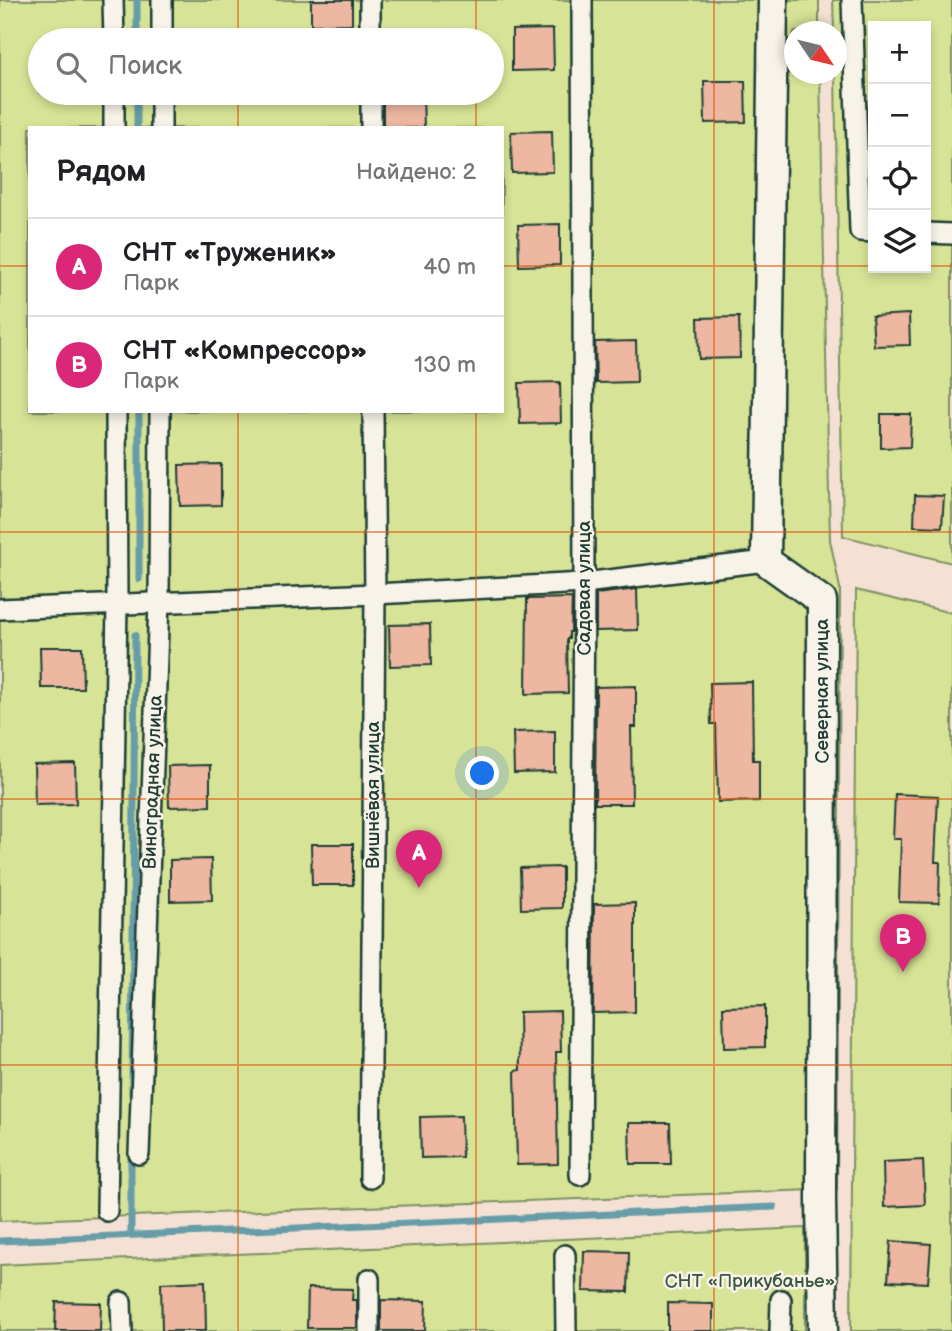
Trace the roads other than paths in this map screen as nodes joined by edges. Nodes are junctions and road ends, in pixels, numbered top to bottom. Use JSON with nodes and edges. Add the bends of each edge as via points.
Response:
{"nodes":[{"id":1,"x":113,"y":0,"type":"edge"},
{"id":2,"x":162,"y":0,"type":"edge"},
{"id":3,"x":370,"y":0,"type":"edge"},
{"id":4,"x":582,"y":0,"type":"edge"},
{"id":5,"x":773,"y":0,"type":"edge"},
{"id":6,"x":852,"y":0,"type":"edge"},
{"id":7,"x":114,"y":28,"type":"edge"},
{"id":8,"x":162,"y":28,"type":"edge"},
{"id":9,"x":370,"y":28,"type":"edge"},
{"id":10,"x":114,"y":105,"type":"edge"},
{"id":11,"x":161,"y":105,"type":"edge"},
{"id":12,"x":371,"y":105,"type":"edge"},
{"id":13,"x":114,"y":126,"type":"edge"},
{"id":14,"x":161,"y":126,"type":"edge"},
{"id":15,"x":371,"y":126,"type":"edge"},
{"id":16,"x":866,"y":232,"type":"edge"},
{"id":17,"x":931,"y":233,"type":"edge"},
{"id":18,"x":952,"y":234,"type":"edge"},
{"id":19,"x":116,"y":413,"type":"edge"},
{"id":20,"x":160,"y":413,"type":"edge"},
{"id":21,"x":373,"y":413,"type":"edge"},
{"id":22,"x":766,"y":561,"type":"junction"},
{"id":23,"x":584,"y":583,"type":"junction"},
{"id":24,"x":375,"y":594,"type":"junction"},
{"id":25,"x":159,"y":601,"type":"junction"},
{"id":26,"x":117,"y":603,"type":"junction"},
{"id":27,"x":0,"y":609,"type":"edge"},
{"id":28,"x":139,"y":1154,"type":"dead end"},
{"id":29,"x":580,"y":1175,"type":"dead end"},
{"id":30,"x":370,"y":1178,"type":"dead end"},
{"id":31,"x":107,"y":1211,"type":"dead end"},
{"id":32,"x":565,"y":1255,"type":"dead end"},
{"id":33,"x":369,"y":1279,"type":"dead end"},
{"id":34,"x":781,"y":1300,"type":"dead end"},
{"id":35,"x":121,"y":1302,"type":"dead end"},
{"id":36,"x":122,"y":1331,"type":"edge"},
{"id":37,"x":369,"y":1331,"type":"edge"},
{"id":38,"x":566,"y":1331,"type":"edge"},
{"id":39,"x":780,"y":1331,"type":"edge"},
{"id":40,"x":823,"y":1331,"type":"edge"}],
"edges":[{"from":1,"to":7,"type":"street"},
{"from":2,"to":8,"type":"street"},
{"from":3,"to":9,"type":"street"},
{"from":4,"to":23,"type":"street","name":"Садовая улица"},
{"from":5,"to":22,"type":"street"},
{"from":6,"to":16,"type":"street"},
{"from":10,"to":13,"type":"street"},
{"from":11,"to":14,"type":"street"},
{"from":12,"to":15,"type":"street"},
{"from":17,"to":18,"type":"street"},
{"from":19,"to":26,"type":"street"},
{"from":20,"to":25,"type":"street","name":"Виноградная улица"},
{"from":21,"to":24,"type":"street","name":"Вишнёвая улица"},
{"from":22,"to":23,"type":"street"},
{"from":22,"to":40,"type":"street","name":"Северная улица","via":[[822,601]]},
{"from":23,"to":24,"type":"street"},
{"from":23,"to":29,"type":"street","name":"Садовая улица"},
{"from":24,"to":25,"type":"street"},
{"from":24,"to":30,"type":"street","name":"Вишнёвая улица"},
{"from":25,"to":26,"type":"street"},
{"from":25,"to":28,"type":"street","name":"Виноградная улица"},
{"from":26,"to":27,"type":"street"},
{"from":26,"to":31,"type":"street"},
{"from":32,"to":38,"type":"street"},
{"from":33,"to":37,"type":"street"},
{"from":34,"to":39,"type":"street"},
{"from":35,"to":36,"type":"street"}]}
